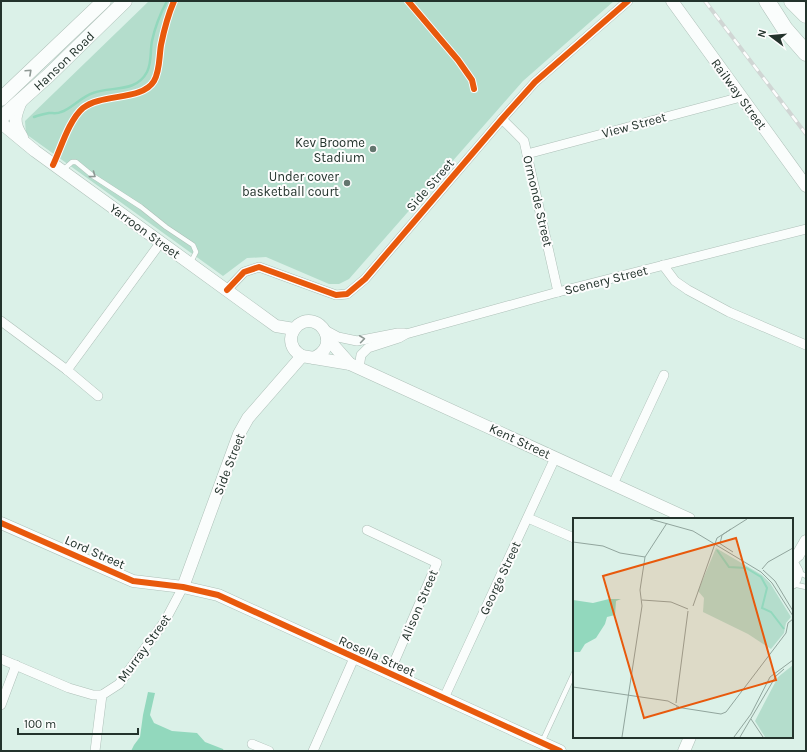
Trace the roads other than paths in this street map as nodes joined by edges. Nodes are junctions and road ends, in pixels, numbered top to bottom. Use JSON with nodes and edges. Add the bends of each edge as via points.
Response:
{"nodes":[{"id":1,"x":104,"y":1,"type":"edge"},
{"id":2,"x":125,"y":1,"type":"edge"},
{"id":3,"x":628,"y":1,"type":"edge"},
{"id":4,"x":672,"y":1,"type":"edge"},
{"id":5,"x":767,"y":1,"type":"edge"},
{"id":6,"x":792,"y":1,"type":"edge"},
{"id":7,"x":806,"y":15,"type":"edge"},
{"id":8,"x":806,"y":52,"type":"edge"},
{"id":9,"x":4,"y":93,"type":"edge"},
{"id":10,"x":741,"y":97,"type":"junction"},
{"id":11,"x":22,"y":100,"type":"junction"},
{"id":12,"x":1,"y":118,"type":"edge"},
{"id":13,"x":502,"y":119,"type":"junction"},
{"id":14,"x":1,"y":123,"type":"edge"},
{"id":15,"x":1,"y":132,"type":"edge"},
{"id":16,"x":35,"y":152,"type":"junction"},
{"id":17,"x":527,"y":154,"type":"junction"},
{"id":18,"x":62,"y":171,"type":"junction"},
{"id":19,"x":806,"y":186,"type":"edge"},
{"id":20,"x":806,"y":229,"type":"edge"},
{"id":21,"x":161,"y":242,"type":"junction"},
{"id":22,"x":190,"y":263,"type":"junction"},
{"id":23,"x":663,"y":265,"type":"junction"},
{"id":24,"x":227,"y":290,"type":"junction"},
{"id":25,"x":558,"y":292,"type":"junction"},
{"id":26,"x":1,"y":321,"type":"edge"},
{"id":27,"x":294,"y":329,"type":"junction"},
{"id":28,"x":326,"y":334,"type":"junction"},
{"id":29,"x":406,"y":334,"type":"junction"},
{"id":30,"x":806,"y":346,"type":"edge"},
{"id":31,"x":307,"y":357,"type":"junction"},
{"id":32,"x":355,"y":366,"type":"junction"},
{"id":33,"x":67,"y":370,"type":"junction"},
{"id":34,"x":664,"y":375,"type":"dead end"},
{"id":35,"x":98,"y":396,"type":"dead end"},
{"id":36,"x":555,"y":458,"type":"junction"},
{"id":37,"x":613,"y":484,"type":"junction"},
{"id":38,"x":528,"y":518,"type":"junction"},
{"id":39,"x":687,"y":518,"type":"edge"},
{"id":40,"x":1,"y":523,"type":"edge"},
{"id":41,"x":368,"y":530,"type":"dead end"},
{"id":42,"x":573,"y":538,"type":"edge"},
{"id":43,"x":806,"y":541,"type":"edge"},
{"id":44,"x":806,"y":553,"type":"edge"},
{"id":45,"x":795,"y":572,"type":"edge"},
{"id":46,"x":183,"y":587,"type":"junction"},
{"id":47,"x":806,"y":587,"type":"edge"},
{"id":48,"x":354,"y":658,"type":"junction"},
{"id":49,"x":1,"y":659,"type":"edge"},
{"id":50,"x":16,"y":666,"type":"junction"},
{"id":51,"x":389,"y":674,"type":"junction"},
{"id":52,"x":573,"y":676,"type":"edge"},
{"id":53,"x":102,"y":695,"type":"junction"},
{"id":54,"x":444,"y":698,"type":"junction"},
{"id":55,"x":1,"y":706,"type":"edge"},
{"id":56,"x":690,"y":738,"type":"edge"},
{"id":57,"x":252,"y":744,"type":"dead end"},
{"id":58,"x":550,"y":748,"type":"edge"},
{"id":59,"x":95,"y":751,"type":"edge"},
{"id":60,"x":269,"y":751,"type":"edge"},
{"id":61,"x":313,"y":751,"type":"edge"},
{"id":62,"x":684,"y":751,"type":"edge"}],
"edges":[{"from":9,"to":1,"type":"main road","name":"Hanson Road","one_way":true},
{"from":2,"to":11,"type":"main road","name":"Hanson Road"},
{"from":3,"to":13,"type":"street","name":"Side Street","via":[[535,82]]},
{"from":4,"to":10,"type":"street","name":"Railway Street"},
{"from":5,"to":8,"type":"highway","via":[[785,30]]},
{"from":6,"to":7,"type":"highway"},
{"from":10,"to":17,"type":"street","name":"View Street"},
{"from":10,"to":19,"type":"street","name":"Railway Street"},
{"from":11,"to":12,"type":"main road","name":"Hanson Road"},
{"from":11,"to":16,"type":"street","via":[[15,117],[16,126]]},
{"from":13,"to":17,"type":"street","name":"Ormonde Street","via":[[524,141]]},
{"from":13,"to":24,"type":"street","name":"Side Street","via":[[365,279],[347,294],[336,295],[259,267],[244,272]]},
{"from":14,"to":16,"type":"street","name":"Yarroon Street"},
{"from":15,"to":16,"type":"street"},
{"from":16,"to":18,"type":"street","name":"Yarroon Street"},
{"from":17,"to":25,"type":"street","name":"Ormonde Street"},
{"from":18,"to":21,"type":"street","name":"Yarroon Street"},
{"from":18,"to":22,"type":"lane","one_way":true,"via":[[72,162],[76,162],[141,206],[193,245],[196,252]]},
{"from":20,"to":23,"type":"street","name":"Scenery Street"},
{"from":21,"to":22,"type":"street","name":"Yarroon Street"},
{"from":21,"to":33,"type":"street"},
{"from":22,"to":24,"type":"street","name":"Yarroon Street"},
{"from":23,"to":25,"type":"street","name":"Scenery Street"},
{"from":23,"to":30,"type":"street","via":[[675,281],[688,290],[729,312]]},
{"from":24,"to":27,"type":"street","name":"Yarroon Street","via":[[276,326]]},
{"from":25,"to":29,"type":"street","name":"Scenery Street"},
{"from":26,"to":33,"type":"street"},
{"from":27,"to":28,"type":"street","via":[[306,321],[314,322],[320,325]]},
{"from":27,"to":31,"type":"street","via":[[291,341],[293,347],[296,353]]},
{"from":28,"to":29,"type":"street","name":"Scenery Street","one_way":true,"via":[[357,341],[398,332]]},
{"from":28,"to":31,"type":"street","via":[[324,351],[319,355]]},
{"from":28,"to":32,"type":"street","name":"Kent Street"},
{"from":29,"to":32,"type":"street","name":"Scenery Street","via":[[368,348]]},
{"from":31,"to":32,"type":"street","name":"Kent Street"},
{"from":31,"to":46,"type":"street","name":"Side Street","via":[[248,418],[239,434]]},
{"from":32,"to":36,"type":"street","name":"Kent Street"},
{"from":33,"to":35,"type":"street"},
{"from":34,"to":37,"type":"street"},
{"from":36,"to":37,"type":"street","name":"Kent Street"},
{"from":36,"to":38,"type":"street","name":"George Street"},
{"from":37,"to":39,"type":"street","name":"Kent Street"},
{"from":38,"to":42,"type":"street"},
{"from":38,"to":54,"type":"street","name":"George Street"},
{"from":40,"to":46,"type":"street","name":"Lord Street","via":[[133,581]]},
{"from":41,"to":51,"type":"street","name":"Alison Street","via":[[437,563]]},
{"from":43,"to":45,"type":"street","via":[[798,555]]},
{"from":44,"to":45,"type":"street"},
{"from":45,"to":47,"type":"lane"},
{"from":46,"to":48,"type":"street","name":"Rosella Street","via":[[218,595]]},
{"from":46,"to":53,"type":"street","name":"Murray Street","via":[[165,621],[119,684]]},
{"from":48,"to":51,"type":"street","name":"Rosella Street"},
{"from":48,"to":61,"type":"street"},
{"from":49,"to":50,"type":"street"},
{"from":50,"to":53,"type":"street","via":[[83,693]]},
{"from":50,"to":55,"type":"street"},
{"from":51,"to":54,"type":"street","name":"Rosella Street"},
{"from":52,"to":58,"type":"lane"},
{"from":53,"to":59,"type":"street"},
{"from":54,"to":58,"type":"street","name":"Rosella Street"},
{"from":56,"to":62,"type":"street"},
{"from":57,"to":60,"type":"street"}]}
